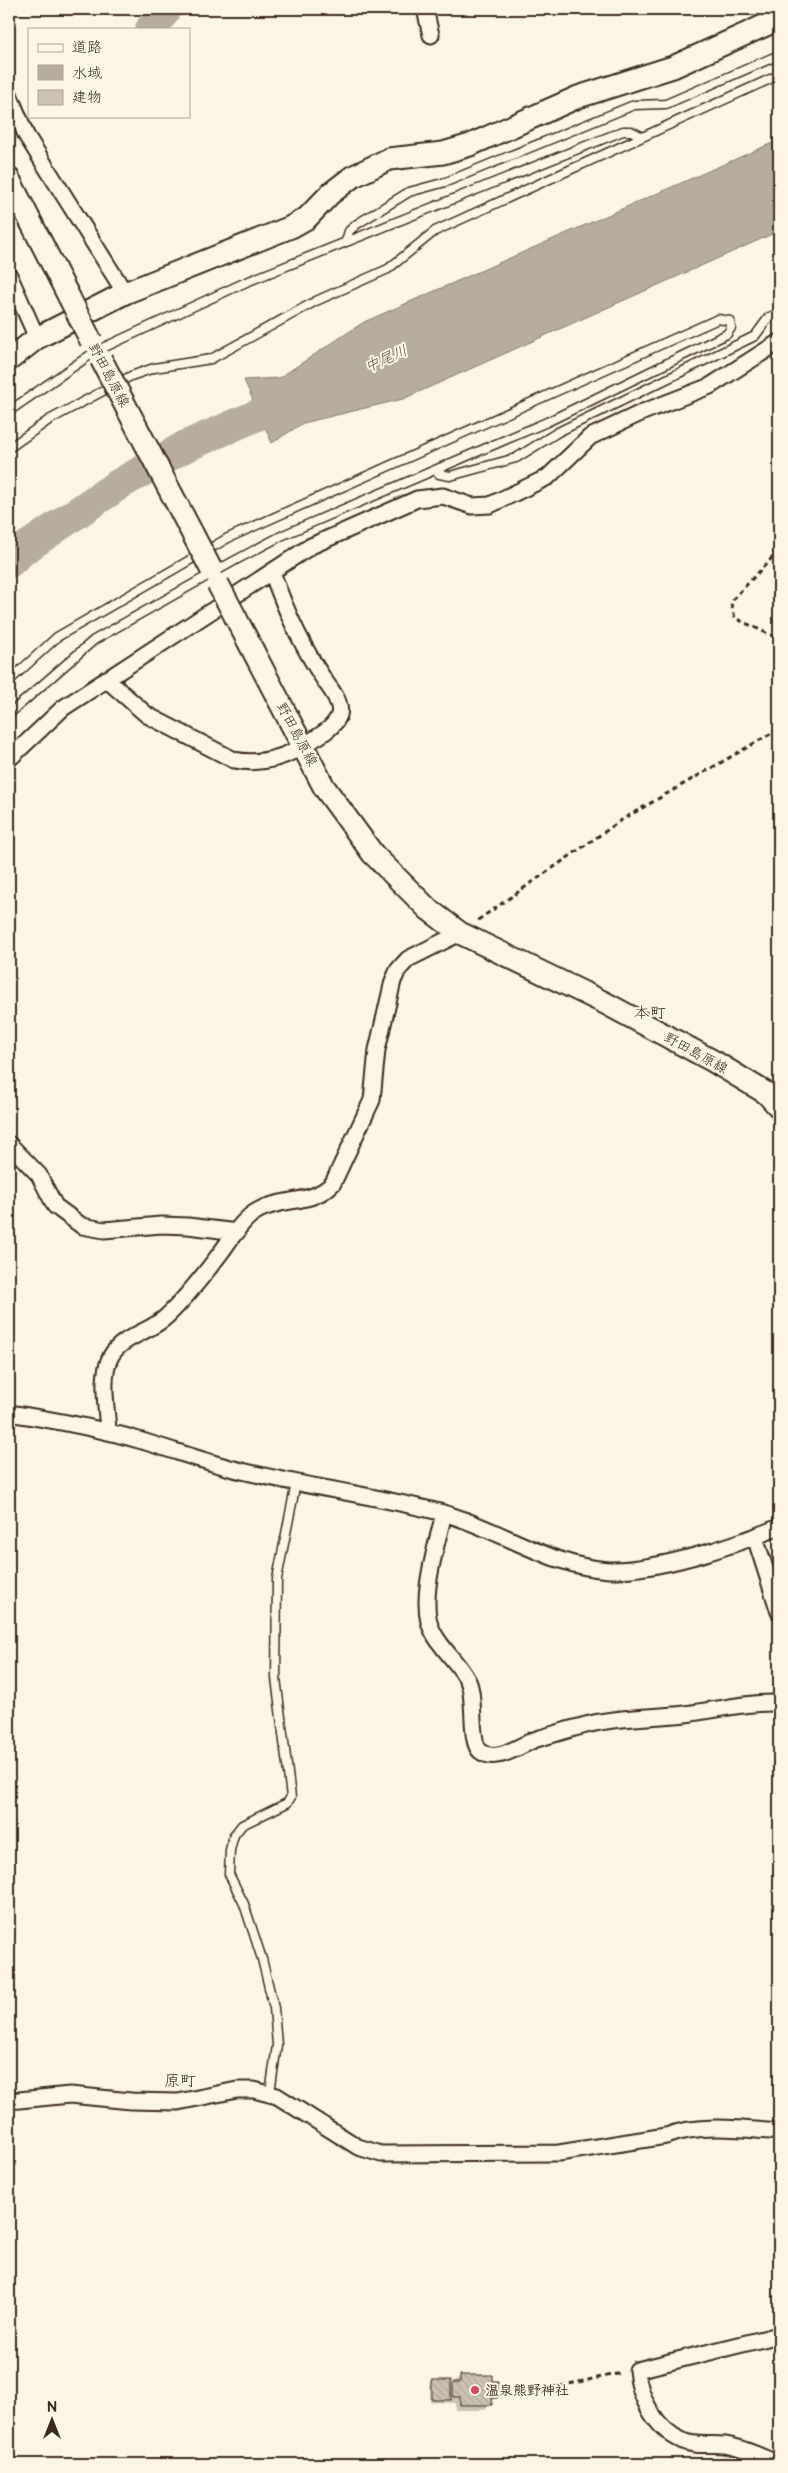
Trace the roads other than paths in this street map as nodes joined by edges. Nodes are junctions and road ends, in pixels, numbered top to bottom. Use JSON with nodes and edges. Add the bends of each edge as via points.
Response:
{"nodes":[{"id":1,"x":425,"y":9,"type":"edge"},
{"id":2,"x":779,"y":19,"type":"edge"},
{"id":3,"x":431,"y":35,"type":"dead end"},
{"id":4,"x":779,"y":55,"type":"edge"},
{"id":5,"x":779,"y":75,"type":"edge"},
{"id":6,"x":9,"y":94,"type":"edge"},
{"id":7,"x":642,"y":136,"type":"junction"},
{"id":8,"x":9,"y":179,"type":"edge"},
{"id":9,"x":346,"y":241,"type":"junction"},
{"id":10,"x":9,"y":276,"type":"edge"},
{"id":11,"x":125,"y":293,"type":"junction"},
{"id":12,"x":779,"y":313,"type":"edge"},
{"id":13,"x":37,"y":338,"type":"junction"},
{"id":14,"x":779,"y":342,"type":"edge"},
{"id":15,"x":96,"y":351,"type":"junction"},
{"id":16,"x":9,"y":360,"type":"edge"},
{"id":17,"x":9,"y":411,"type":"edge"},
{"id":18,"x":9,"y":448,"type":"edge"},
{"id":19,"x":437,"y":470,"type":"junction"},
{"id":20,"x":272,"y":572,"type":"junction"},
{"id":21,"x":214,"y":575,"type":"junction"},
{"id":22,"x":106,"y":679,"type":"junction"},
{"id":23,"x":9,"y":681,"type":"edge"},
{"id":24,"x":9,"y":714,"type":"edge"},
{"id":25,"x":303,"y":746,"type":"junction"},
{"id":26,"x":9,"y":759,"type":"edge"},
{"id":27,"x":460,"y":933,"type":"junction"},
{"id":28,"x":779,"y":1107,"type":"edge"},
{"id":29,"x":9,"y":1144,"type":"edge"},
{"id":30,"x":237,"y":1232,"type":"junction"},
{"id":31,"x":9,"y":1413,"type":"edge"},
{"id":32,"x":108,"y":1432,"type":"junction"},
{"id":33,"x":296,"y":1483,"type":"junction"},
{"id":34,"x":444,"y":1513,"type":"junction"},
{"id":35,"x":779,"y":1528,"type":"edge"},
{"id":36,"x":756,"y":1537,"type":"junction"},
{"id":37,"x":779,"y":1612,"type":"edge"},
{"id":38,"x":779,"y":1703,"type":"edge"},
{"id":39,"x":270,"y":2093,"type":"junction"},
{"id":40,"x":9,"y":2101,"type":"edge"},
{"id":41,"x":779,"y":2132,"type":"edge"},
{"id":42,"x":779,"y":2335,"type":"edge"},
{"id":43,"x":779,"y":2464,"type":"edge"}],
"edges":[{"from":1,"to":3,"type":"street"},
{"from":2,"to":11,"type":"main road","via":[[673,68],[578,97],[470,144],[443,153],[389,160],[352,177],[307,218],[291,227]]},
{"from":4,"to":9,"type":"lane","via":[[666,104],[634,105],[446,182],[409,192],[357,224],[349,231]]},
{"from":5,"to":7,"type":"lane"},
{"from":6,"to":11,"type":"street","via":[[26,135]]},
{"from":7,"to":9,"type":"lane","via":[[623,131]]},
{"from":7,"to":18,"type":"lane","via":[[435,231],[388,270],[316,301],[211,359],[154,368],[131,376],[49,420]]},
{"from":8,"to":15,"type":"main road","name":"野田島原線","bridge":true},
{"from":9,"to":15,"type":"lane","via":[[244,283]]},
{"from":10,"to":13,"type":"street"},
{"from":11,"to":13,"type":"main road"},
{"from":12,"to":19,"type":"lane","via":[[769,317],[756,336],[558,432],[516,458],[450,476],[439,474]]},
{"from":13,"to":16,"type":"main road"},
{"from":14,"to":20,"type":"street","via":[[710,386],[590,437],[548,477],[490,505],[472,506],[443,496],[417,499],[311,546]]},
{"from":15,"to":17,"type":"lane"},
{"from":15,"to":21,"type":"main road","name":"野田島原線","bridge":true},
{"from":19,"to":21,"type":"lane","via":[[283,535]]},
{"from":19,"to":23,"type":"lane","via":[[546,422],[727,334],[731,328],[730,321],[718,319],[228,538],[57,637]]},
{"from":20,"to":22,"type":"street"},
{"from":20,"to":25,"type":"street","via":[[311,660],[335,694],[338,704],[339,714],[333,726]]},
{"from":21,"to":24,"type":"lane","via":[[94,640]]},
{"from":21,"to":25,"type":"main road","name":"野田島原線","bridge":true},
{"from":22,"to":25,"type":"street","via":[[147,715],[234,760],[267,762]]},
{"from":22,"to":26,"type":"street","via":[[62,708]]},
{"from":25,"to":27,"type":"main road","name":"野田島原線","via":[[324,787],[373,854],[428,909]]},
{"from":27,"to":28,"type":"main road","name":"野田島原線","via":[[605,1003],[713,1061],[766,1093]]},
{"from":27,"to":30,"type":"street","via":[[408,959],[398,970],[377,1050],[372,1100],[333,1183],[316,1196],[259,1210]]},
{"from":29,"to":30,"type":"street","via":[[39,1175],[55,1206],[82,1226],[104,1230],[179,1226]]},
{"from":30,"to":32,"type":"street","via":[[165,1318],[118,1347],[111,1355],[106,1385]]},
{"from":31,"to":32,"type":"street"},
{"from":32,"to":33,"type":"street"},
{"from":33,"to":34,"type":"street"},
{"from":33,"to":39,"type":"lane","via":[[277,1579],[276,1678],[291,1797],[287,1803],[242,1825],[234,1835],[230,1850],[229,1874],[244,1904],[274,2008],[277,2045]]},
{"from":34,"to":36,"type":"street","via":[[569,1564],[588,1568],[638,1568],[665,1564]]},
{"from":34,"to":38,"type":"street","via":[[428,1589],[428,1618],[432,1630],[470,1684],[476,1744],[484,1753],[504,1754],[534,1739],[604,1721],[685,1714],[746,1703]]},
{"from":35,"to":36,"type":"street"},
{"from":36,"to":37,"type":"street"},
{"from":39,"to":40,"type":"street","via":[[238,2090],[178,2102],[70,2095]]},
{"from":39,"to":41,"type":"street","via":[[358,2146],[381,2154],[559,2153],[666,2136],[680,2130]]},
{"from":42,"to":43,"type":"street","via":[[637,2370],[638,2387],[646,2404],[667,2431],[683,2441],[745,2450]]}]}
